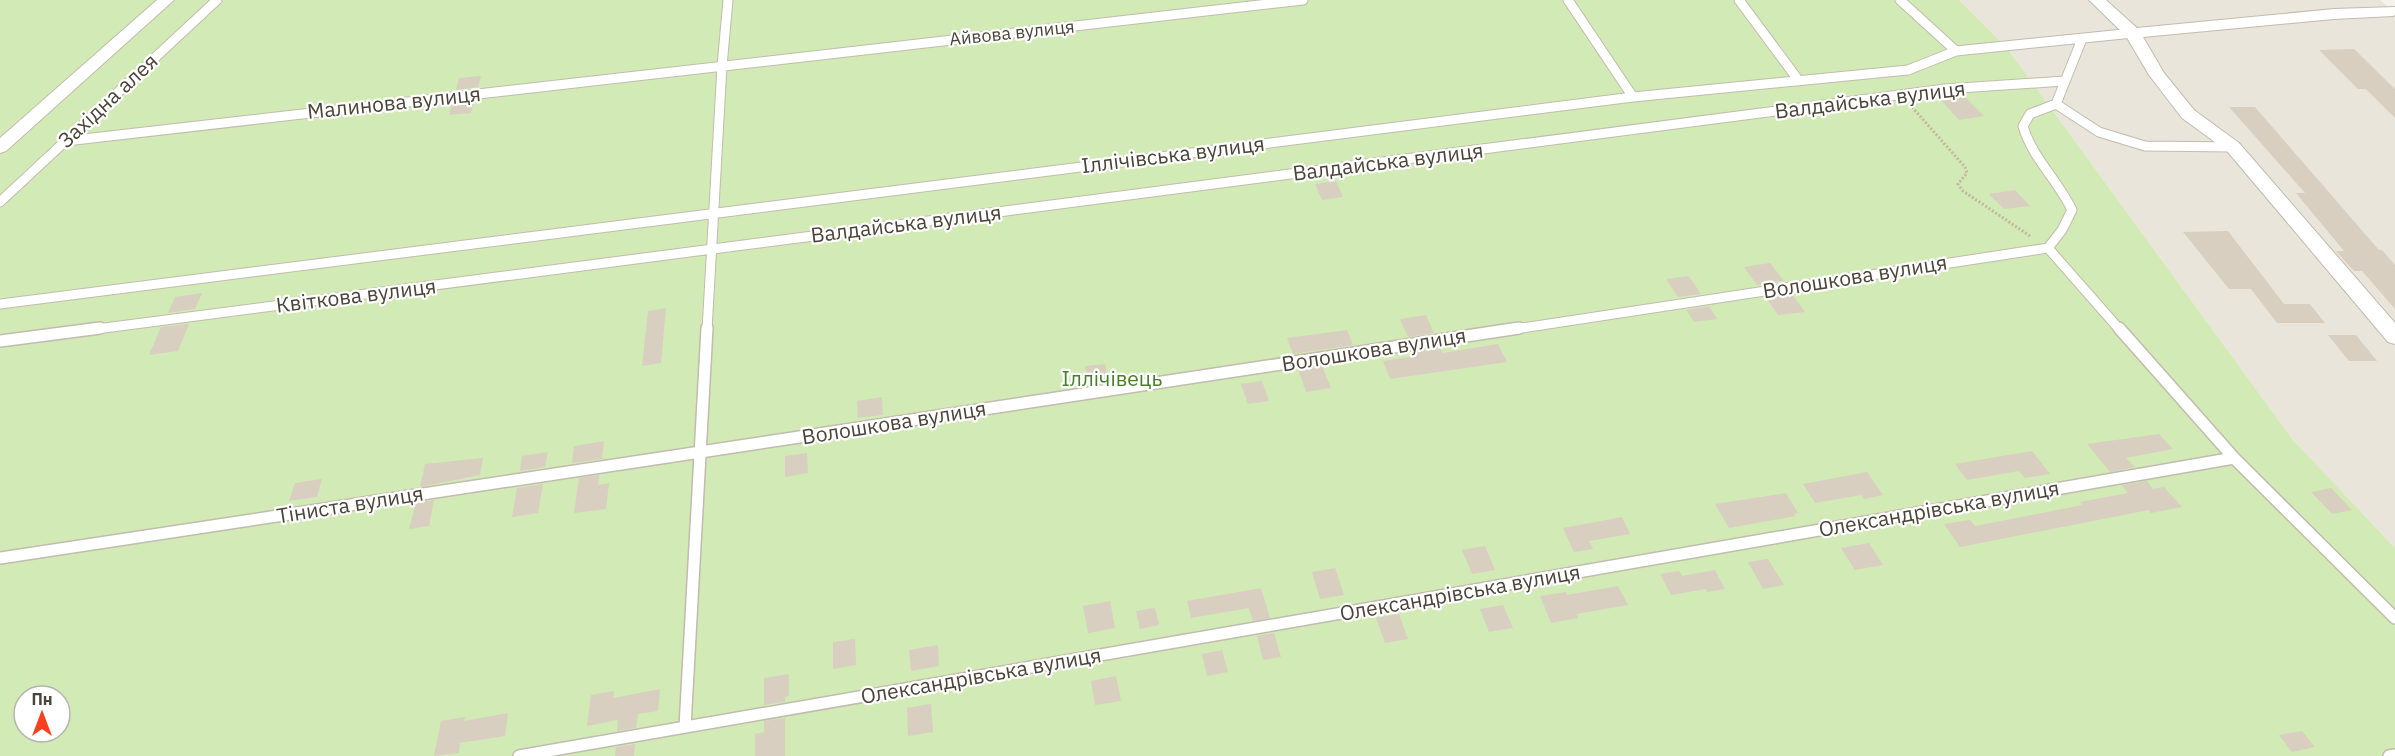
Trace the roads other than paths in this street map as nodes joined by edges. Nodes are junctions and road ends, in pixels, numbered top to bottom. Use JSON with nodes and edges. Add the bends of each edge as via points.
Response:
{"nodes":[{"id":1,"x":166,"y":0,"type":"edge"},
{"id":2,"x":217,"y":0,"type":"edge"},
{"id":3,"x":728,"y":0,"type":"edge"},
{"id":4,"x":1303,"y":0,"type":"edge"},
{"id":5,"x":1568,"y":0,"type":"edge"},
{"id":6,"x":1739,"y":0,"type":"edge"},
{"id":7,"x":1900,"y":0,"type":"edge"},
{"id":8,"x":2097,"y":0,"type":"edge"},
{"id":9,"x":2380,"y":0,"type":"edge"},
{"id":10,"x":2394,"y":12,"type":"edge"},
{"id":11,"x":2133,"y":33,"type":"junction"},
{"id":12,"x":2082,"y":39,"type":"junction"},
{"id":13,"x":1956,"y":51,"type":"junction"},
{"id":14,"x":722,"y":66,"type":"junction"},
{"id":15,"x":1799,"y":81,"type":"junction"},
{"id":16,"x":2065,"y":81,"type":"junction"},
{"id":17,"x":1633,"y":97,"type":"junction"},
{"id":18,"x":2056,"y":104,"type":"junction"},
{"id":19,"x":66,"y":141,"type":"junction"},
{"id":20,"x":0,"y":147,"type":"edge"},
{"id":21,"x":2233,"y":147,"type":"junction"},
{"id":22,"x":0,"y":202,"type":"edge"},
{"id":23,"x":714,"y":213,"type":"junction"},
{"id":24,"x":2048,"y":248,"type":"junction"},
{"id":25,"x":711,"y":250,"type":"junction"},
{"id":26,"x":0,"y":304,"type":"edge"},
{"id":27,"x":2395,"y":338,"type":"edge"},
{"id":28,"x":0,"y":341,"type":"edge"},
{"id":29,"x":700,"y":453,"type":"junction"},
{"id":30,"x":2234,"y":458,"type":"junction"},
{"id":31,"x":0,"y":558,"type":"edge"},
{"id":32,"x":2395,"y":618,"type":"edge"},
{"id":33,"x":685,"y":727,"type":"junction"},
{"id":34,"x":2395,"y":755,"type":"edge"},
{"id":35,"x":519,"y":756,"type":"edge"},
{"id":36,"x":2389,"y":756,"type":"edge"}],
"edges":[{"from":1,"to":20,"type":"street"},
{"from":2,"to":19,"type":"lane","name":"Західна алея"},
{"from":3,"to":14,"type":"lane"},
{"from":4,"to":14,"type":"lane","name":"Айвова вулиця"},
{"from":5,"to":17,"type":"lane"},
{"from":6,"to":15,"type":"lane"},
{"from":7,"to":13,"type":"lane"},
{"from":8,"to":11,"type":"street"},
{"from":9,"to":10,"type":"street"},
{"from":10,"to":11,"type":"street"},
{"from":11,"to":12,"type":"lane","name":"Іллічівська вулиця"},
{"from":11,"to":21,"type":"street","via":[[2157,75],[2188,114]]},
{"from":12,"to":13,"type":"lane","name":"Іллічівська вулиця"},
{"from":12,"to":16,"type":"lane"},
{"from":13,"to":15,"type":"lane","name":"Іллічівська вулиця","via":[[1908,70]]},
{"from":14,"to":19,"type":"lane","name":"Малинова вулиця"},
{"from":14,"to":23,"type":"lane"},
{"from":15,"to":17,"type":"lane","name":"Іллічівська вулиця"},
{"from":16,"to":18,"type":"lane"},
{"from":16,"to":25,"type":"lane","name":"Валдайська вулиця","via":[[1945,90]]},
{"from":17,"to":23,"type":"lane","name":"Іллічівська вулиця"},
{"from":18,"to":21,"type":"lane","via":[[2099,132],[2145,146]]},
{"from":18,"to":24,"type":"lane","via":[[2030,114],[2023,126],[2025,140],[2067,195],[2072,210]]},
{"from":19,"to":22,"type":"lane","name":"Західна алея"},
{"from":21,"to":27,"type":"street"},
{"from":23,"to":25,"type":"lane"},
{"from":23,"to":26,"type":"lane","name":"Іллічівська вулиця"},
{"from":24,"to":29,"type":"lane","name":"Волошкова вулиця"},
{"from":24,"to":30,"type":"lane"},
{"from":25,"to":28,"type":"lane","name":"Квіткова вулиця"},
{"from":25,"to":29,"type":"lane"},
{"from":29,"to":31,"type":"lane","name":"Тіниста вулиця"},
{"from":29,"to":33,"type":"lane"},
{"from":30,"to":32,"type":"lane"},
{"from":30,"to":33,"type":"lane","name":"Олександрівська вулиця"},
{"from":33,"to":35,"type":"lane","name":"Олександрівська вулиця"},
{"from":34,"to":36,"type":"lane"}]}
